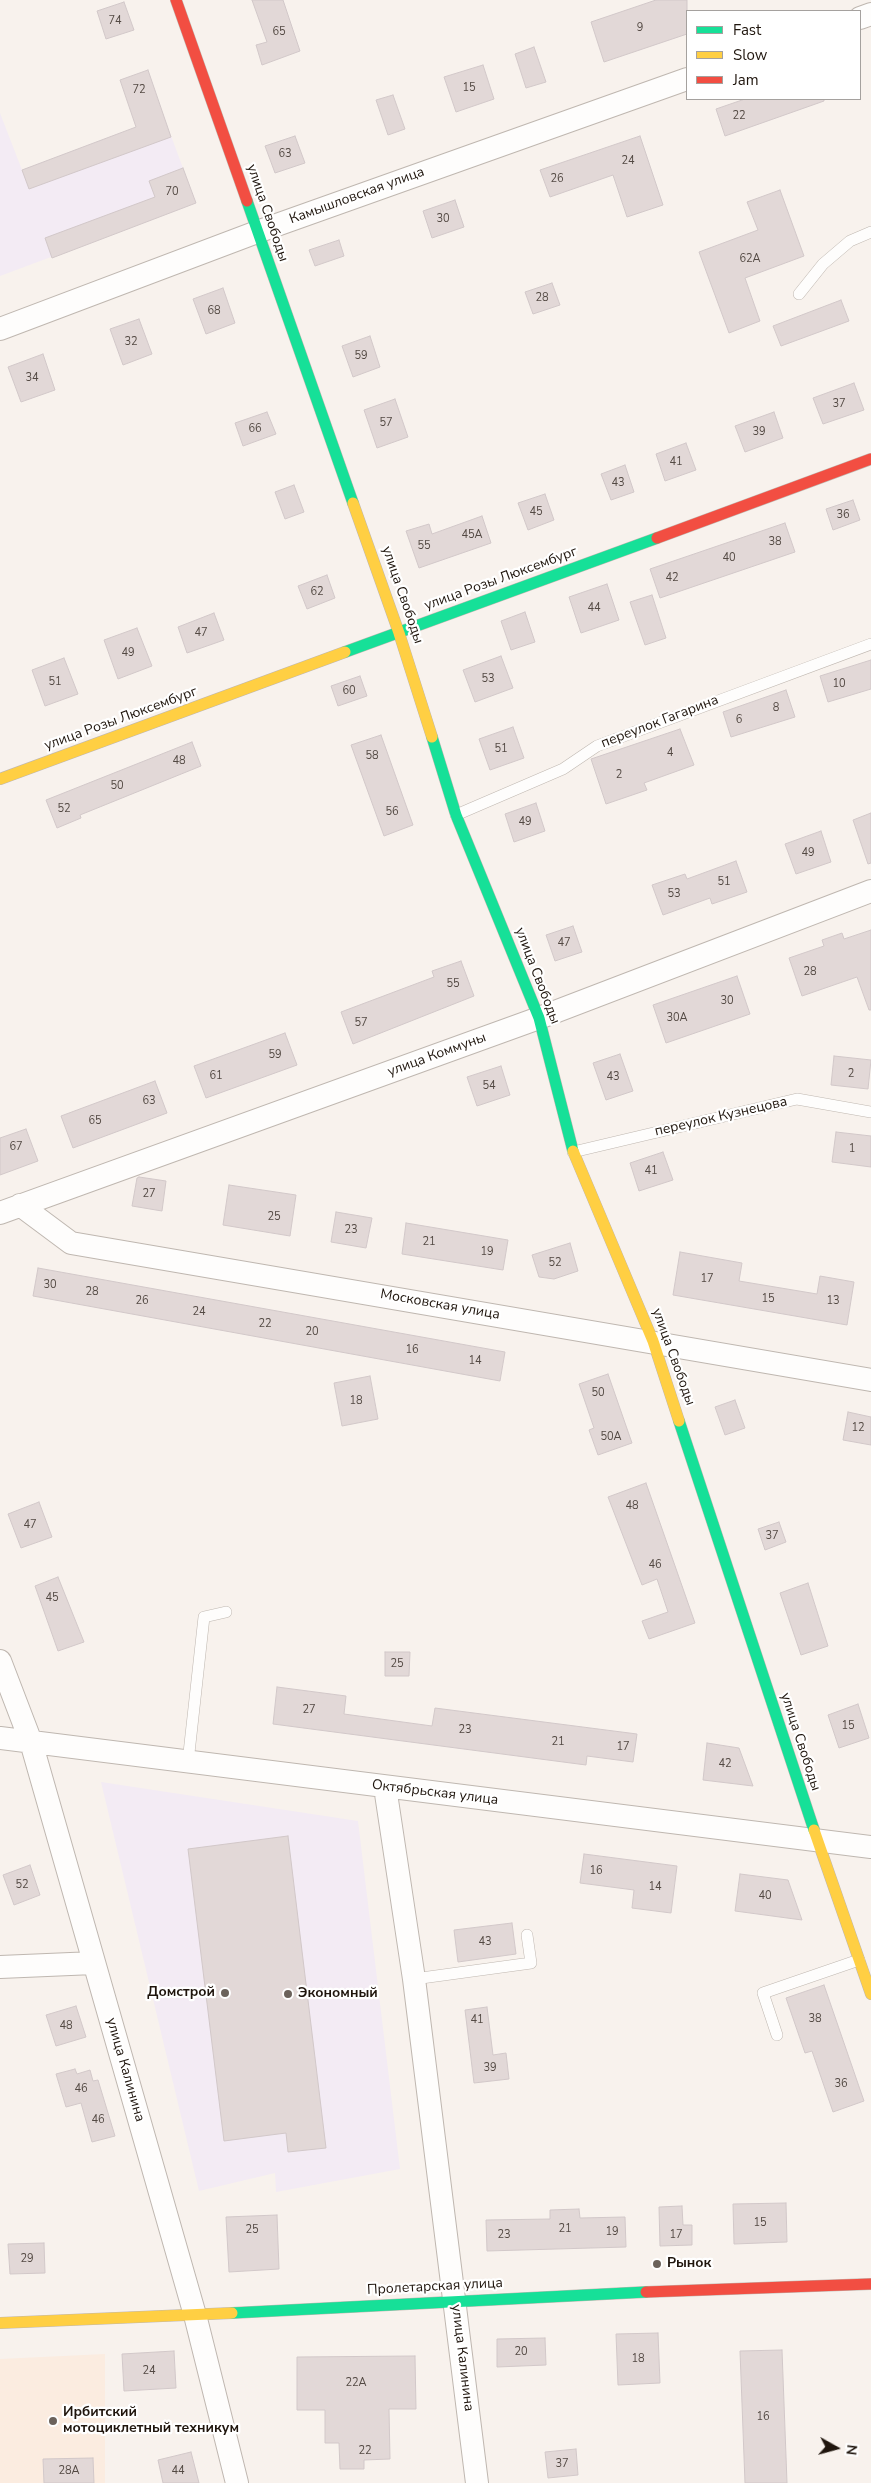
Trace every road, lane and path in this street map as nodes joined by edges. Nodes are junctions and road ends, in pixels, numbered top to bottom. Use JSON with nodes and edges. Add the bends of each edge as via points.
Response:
{"nodes":[{"id":1,"x":176,"y":0,"type":"edge"},
{"id":2,"x":686,"y":79,"type":"edge"},
{"id":3,"x":257,"y":232,"type":"junction"},
{"id":4,"x":871,"y":232,"type":"edge"},
{"id":5,"x":799,"y":294,"type":"dead end"},
{"id":6,"x":0,"y":329,"type":"edge"},
{"id":7,"x":871,"y":459,"type":"edge"},
{"id":8,"x":399,"y":633,"type":"junction"},
{"id":9,"x":871,"y":644,"type":"edge"},
{"id":10,"x":0,"y":779,"type":"edge"},
{"id":11,"x":456,"y":815,"type":"junction"},
{"id":12,"x":871,"y":891,"type":"edge"},
{"id":13,"x":539,"y":1018,"type":"junction"},
{"id":14,"x":871,"y":1112,"type":"edge"},
{"id":15,"x":573,"y":1152,"type":"junction"},
{"id":16,"x":10,"y":1209,"type":"edge"},
{"id":17,"x":653,"y":1341,"type":"junction"},
{"id":18,"x":871,"y":1380,"type":"edge"},
{"id":19,"x":226,"y":1612,"type":"dead end"},
{"id":20,"x":0,"y":1661,"type":"edge"},
{"id":21,"x":0,"y":1738,"type":"edge"},
{"id":22,"x":31,"y":1742,"type":"junction"},
{"id":23,"x":188,"y":1762,"type":"junction"},
{"id":24,"x":385,"y":1787,"type":"junction"},
{"id":25,"x":817,"y":1839,"type":"junction"},
{"id":26,"x":871,"y":1847,"type":"edge"},
{"id":27,"x":527,"y":1935,"type":"dead end"},
{"id":28,"x":859,"y":1960,"type":"junction"},
{"id":29,"x":94,"y":1963,"type":"junction"},
{"id":30,"x":0,"y":1967,"type":"edge"},
{"id":31,"x":414,"y":1978,"type":"junction"},
{"id":32,"x":871,"y":1994,"type":"edge"},
{"id":33,"x":776,"y":2035,"type":"dead end"},
{"id":34,"x":871,"y":2284,"type":"edge"},
{"id":35,"x":455,"y":2301,"type":"junction"},
{"id":36,"x":195,"y":2315,"type":"junction"},
{"id":37,"x":0,"y":2322,"type":"edge"},
{"id":38,"x":237,"y":2483,"type":"edge"},
{"id":39,"x":477,"y":2483,"type":"edge"}],
"edges":[{"from":1,"to":3,"type":"street","name":"улица Свободы"},
{"from":2,"to":3,"type":"street","name":"Камышловская улица"},
{"from":3,"to":6,"type":"street","name":"Камышловская улица"},
{"from":3,"to":8,"type":"street","name":"улица Свободы"},
{"from":4,"to":5,"type":"lane","via":[[850,241],[824,264]]},
{"from":7,"to":8,"type":"street","name":"улица Розы Люксембург"},
{"from":8,"to":10,"type":"street","name":"улица Розы Люксембург"},
{"from":8,"to":11,"type":"street","name":"улица Свободы"},
{"from":9,"to":11,"type":"lane","name":"переулок Гагарина","via":[[597,746],[563,769]]},
{"from":11,"to":13,"type":"street","name":"улица Свободы"},
{"from":12,"to":13,"type":"street","name":"улица Коммуны"},
{"from":13,"to":15,"type":"street","name":"улица Свободы"},
{"from":13,"to":16,"type":"street","name":"улица Коммуны"},
{"from":14,"to":15,"type":"lane","name":"переулок Кузнецова","via":[[797,1100]]},
{"from":15,"to":17,"type":"street","name":"улица Свободы"},
{"from":16,"to":17,"type":"street","name":"Московская улица","via":[[71,1243]]},
{"from":17,"to":18,"type":"street","name":"Московская улица"},
{"from":17,"to":25,"type":"street","name":"улица Свободы"},
{"from":19,"to":23,"type":"lane","via":[[204,1617]]},
{"from":20,"to":22,"type":"street","name":"улица Калинина"},
{"from":21,"to":22,"type":"street","name":"Октябрьская улица"},
{"from":22,"to":23,"type":"street","name":"Октябрьская улица"},
{"from":22,"to":29,"type":"street","name":"улица Калинина"},
{"from":23,"to":24,"type":"street","name":"Октябрьская улица"},
{"from":24,"to":25,"type":"street","name":"Октябрьская улица"},
{"from":24,"to":31,"type":"street","name":"улица Калинина"},
{"from":25,"to":26,"type":"street","name":"Октябрьская улица"},
{"from":25,"to":28,"type":"street","name":"улица Свободы"},
{"from":27,"to":31,"type":"lane","via":[[530,1964]]},
{"from":28,"to":32,"type":"street","name":"улица Свободы"},
{"from":28,"to":33,"type":"lane","via":[[763,1994]]},
{"from":29,"to":30,"type":"street"},
{"from":29,"to":36,"type":"street","name":"улица Калинина"},
{"from":31,"to":35,"type":"street","name":"улица Калинина"},
{"from":34,"to":35,"type":"street","name":"Пролетарская улица"},
{"from":35,"to":36,"type":"street","name":"Пролетарская улица"},
{"from":35,"to":39,"type":"street","name":"улица Калинина"},
{"from":36,"to":37,"type":"street","name":"Пролетарская улица"},
{"from":36,"to":38,"type":"street","name":"улица Калинина"}]}
